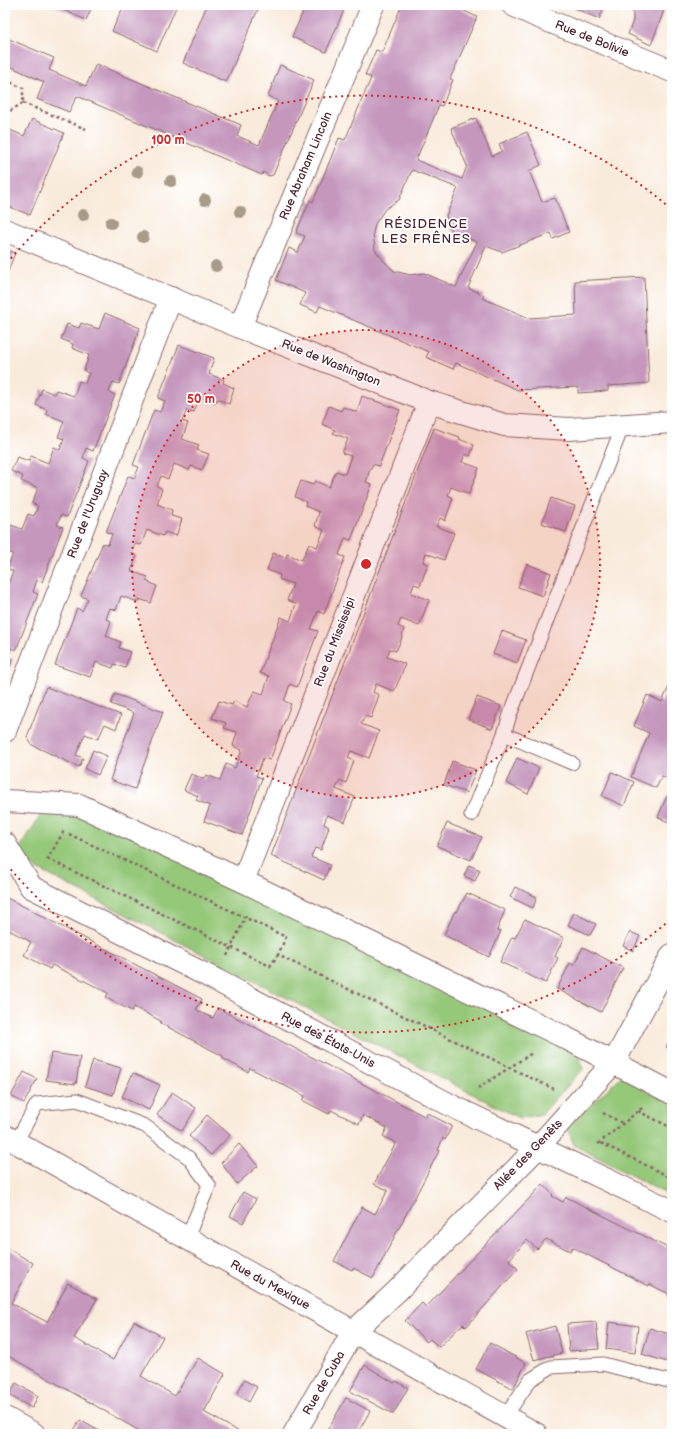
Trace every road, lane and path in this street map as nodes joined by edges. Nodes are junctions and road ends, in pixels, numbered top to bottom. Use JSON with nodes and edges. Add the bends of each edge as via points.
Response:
{"nodes":[{"id":1,"x":373,"y":5,"type":"edge"},
{"id":2,"x":513,"y":5,"type":"edge"},
{"id":3,"x":535,"y":10,"type":"edge"},
{"id":4,"x":672,"y":71,"type":"edge"},
{"id":5,"x":5,"y":80,"type":"edge"},
{"id":6,"x":23,"y":103,"type":"junction"},
{"id":7,"x":5,"y":114,"type":"edge"},
{"id":8,"x":86,"y":129,"type":"dead end"},
{"id":9,"x":5,"y":230,"type":"edge"},
{"id":10,"x":171,"y":298,"type":"junction"},
{"id":11,"x":240,"y":327,"type":"junction"},
{"id":12,"x":428,"y":402,"type":"junction"},
{"id":13,"x":672,"y":422,"type":"edge"},
{"id":14,"x":624,"y":425,"type":"junction"},
{"id":15,"x":5,"y":731,"type":"edge"},
{"id":16,"x":504,"y":734,"type":"junction"},
{"id":17,"x":572,"y":763,"type":"dead end"},
{"id":18,"x":5,"y":801,"type":"edge"},
{"id":19,"x":79,"y":805,"type":"junction"},
{"id":20,"x":471,"y":815,"type":"dead end"},
{"id":21,"x":64,"y":831,"type":"junction"},
{"id":22,"x":5,"y":844,"type":"edge"},
{"id":23,"x":48,"y":859,"type":"junction"},
{"id":24,"x":251,"y":886,"type":"junction"},
{"id":25,"x":31,"y":887,"type":"junction"},
{"id":26,"x":245,"y":919,"type":"junction"},
{"id":27,"x":231,"y":948,"type":"junction"},
{"id":28,"x":278,"y":955,"type":"junction"},
{"id":29,"x":672,"y":955,"type":"edge"},
{"id":30,"x":216,"y":980,"type":"junction"},
{"id":31,"x":560,"y":1035,"type":"junction"},
{"id":32,"x":614,"y":1062,"type":"junction"},
{"id":33,"x":509,"y":1067,"type":"junction"},
{"id":34,"x":669,"y":1091,"type":"edge"},
{"id":35,"x":579,"y":1101,"type":"junction"},
{"id":36,"x":452,"y":1106,"type":"junction"},
{"id":37,"x":638,"y":1111,"type":"junction"},
{"id":38,"x":624,"y":1124,"type":"junction"},
{"id":39,"x":672,"y":1128,"type":"edge"},
{"id":40,"x":11,"y":1139,"type":"edge"},
{"id":41,"x":600,"y":1142,"type":"junction"},
{"id":42,"x":537,"y":1148,"type":"junction"},
{"id":43,"x":573,"y":1164,"type":"junction"},
{"id":44,"x":672,"y":1178,"type":"edge"},
{"id":45,"x":672,"y":1211,"type":"edge"},
{"id":46,"x":187,"y":1238,"type":"junction"},
{"id":47,"x":353,"y":1332,"type":"junction"},
{"id":48,"x":672,"y":1382,"type":"edge"},
{"id":49,"x":505,"y":1417,"type":"junction"},
{"id":50,"x":5,"y":1418,"type":"edge"},
{"id":51,"x":34,"y":1434,"type":"edge"},
{"id":52,"x":294,"y":1434,"type":"edge"},
{"id":53,"x":536,"y":1434,"type":"edge"}],
"edges":[{"from":1,"to":11,"type":"street","name":"Rue Abraham Lincoln"},
{"from":2,"to":3,"type":"street","name":"Rue de Bolivie"},
{"from":3,"to":4,"type":"street","name":"Rue de Bolivie"},
{"from":5,"to":6,"type":"path","via":[[23,88]]},
{"from":6,"to":7,"type":"path"},
{"from":6,"to":8,"type":"path"},
{"from":9,"to":10,"type":"street","name":"Rue de Washington"},
{"from":10,"to":11,"type":"street","name":"Rue de Washington"},
{"from":10,"to":15,"type":"street","name":"Rue de l'Uruguay"},
{"from":11,"to":12,"type":"street","name":"Rue de Washington"},
{"from":12,"to":14,"type":"street","name":"Rue de Washington","via":[[504,425],[569,429]]},
{"from":12,"to":24,"type":"street","name":"Rue du Mississipi"},
{"from":13,"to":14,"type":"street","name":"Rue de Washington"},
{"from":14,"to":16,"type":"lane"},
{"from":16,"to":17,"type":"lane"},
{"from":16,"to":20,"type":"lane"},
{"from":18,"to":19,"type":"street"},
{"from":19,"to":21,"type":"path"},
{"from":19,"to":24,"type":"street"},
{"from":21,"to":23,"type":"path"},
{"from":21,"to":26,"type":"path"},
{"from":22,"to":25,"type":"street"},
{"from":23,"to":25,"type":"path"},
{"from":23,"to":27,"type":"path"},
{"from":24,"to":26,"type":"path"},
{"from":24,"to":31,"type":"street"},
{"from":25,"to":30,"type":"street","name":"Rue des États-Unis"},
{"from":26,"to":27,"type":"path"},
{"from":26,"to":28,"type":"path","via":[[286,937]]},
{"from":27,"to":28,"type":"path","via":[[270,966]]},
{"from":27,"to":30,"type":"path"},
{"from":28,"to":33,"type":"path"},
{"from":29,"to":32,"type":"street","name":"Allée des Genêts"},
{"from":30,"to":36,"type":"street","name":"Rue des États-Unis"},
{"from":31,"to":32,"type":"street"},
{"from":31,"to":33,"type":"path"},
{"from":32,"to":34,"type":"street"},
{"from":32,"to":35,"type":"street","name":"Allée des Genêts"},
{"from":33,"to":35,"type":"path"},
{"from":33,"to":36,"type":"path"},
{"from":34,"to":37,"type":"path"},
{"from":35,"to":38,"type":"path"},
{"from":35,"to":42,"type":"street","name":"Allée des Genêts"},
{"from":36,"to":42,"type":"street","name":"Rue des États-Unis"},
{"from":37,"to":38,"type":"path"},
{"from":37,"to":39,"type":"path"},
{"from":38,"to":41,"type":"path"},
{"from":40,"to":46,"type":"street","name":"Rue du Mexique"},
{"from":40,"to":46,"type":"lane","via":[[37,1104],[77,1100],[145,1126],[188,1158],[209,1185]]},
{"from":41,"to":43,"type":"path"},
{"from":41,"to":44,"type":"path"},
{"from":42,"to":43,"type":"street","name":"Rue des États-Unis"},
{"from":42,"to":47,"type":"street","name":"Allée des Genêts","via":[[397,1291]]},
{"from":43,"to":45,"type":"street","name":"Rue des États-Unis"},
{"from":46,"to":47,"type":"street","name":"Rue du Mexique"},
{"from":47,"to":49,"type":"street","name":"Rue du Mexique"},
{"from":47,"to":52,"type":"street","name":"Rue de Cuba"},
{"from":48,"to":49,"type":"lane","via":[[603,1364],[550,1367],[530,1380]]},
{"from":49,"to":53,"type":"street","name":"Rue du Mexique"},
{"from":50,"to":51,"type":"street"}]}
